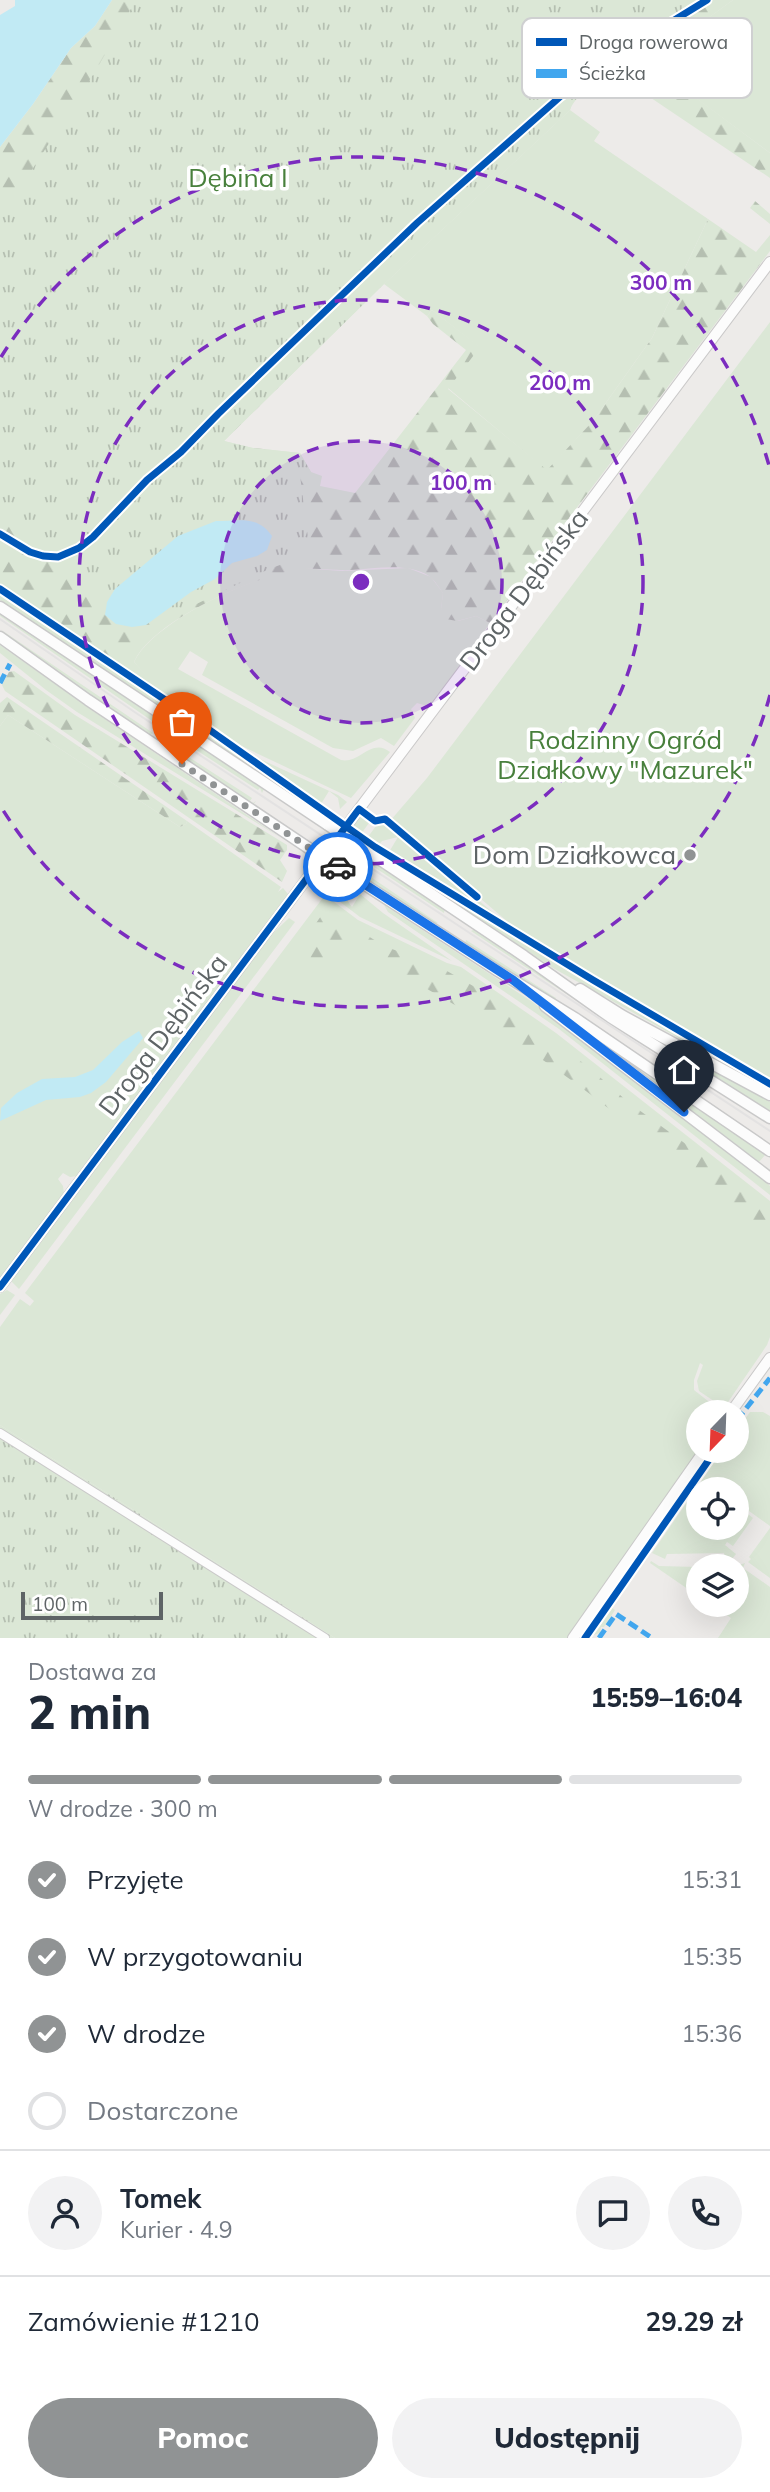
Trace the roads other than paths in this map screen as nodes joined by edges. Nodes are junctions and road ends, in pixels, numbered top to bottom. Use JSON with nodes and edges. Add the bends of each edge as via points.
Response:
{"nodes":[{"id":1,"x":770,"y":262,"type":"edge"},
{"id":2,"x":0,"y":607,"type":"edge"},
{"id":3,"x":0,"y":637,"type":"edge"},
{"id":4,"x":546,"y":972,"type":"junction"},
{"id":5,"x":513,"y":980,"type":"junction"},
{"id":6,"x":770,"y":1095,"type":"edge"},
{"id":7,"x":770,"y":1118,"type":"edge"},
{"id":8,"x":770,"y":1151,"type":"edge"},
{"id":9,"x":769,"y":1178,"type":"edge"},
{"id":10,"x":0,"y":1287,"type":"edge"},
{"id":11,"x":768,"y":1358,"type":"edge"},
{"id":12,"x":739,"y":1400,"type":"edge"},
{"id":13,"x":0,"y":1433,"type":"edge"},
{"id":14,"x":696,"y":1463,"type":"edge"},
{"id":15,"x":324,"y":1638,"type":"edge"},
{"id":16,"x":573,"y":1638,"type":"edge"}],
"edges":[{"from":1,"to":10,"type":"street","name":"Droga Dębińska"},
{"from":2,"to":4,"type":"main road","bridge":true},
{"from":3,"to":5,"type":"main road","bridge":true,"via":[[310,849]]},
{"from":4,"to":6,"type":"main road"},
{"from":4,"to":7,"type":"main road"},
{"from":5,"to":8,"type":"main road"},
{"from":5,"to":9,"type":"main road"},
{"from":11,"to":12,"type":"street"},
{"from":13,"to":15,"type":"street"},
{"from":14,"to":16,"type":"street"}]}
